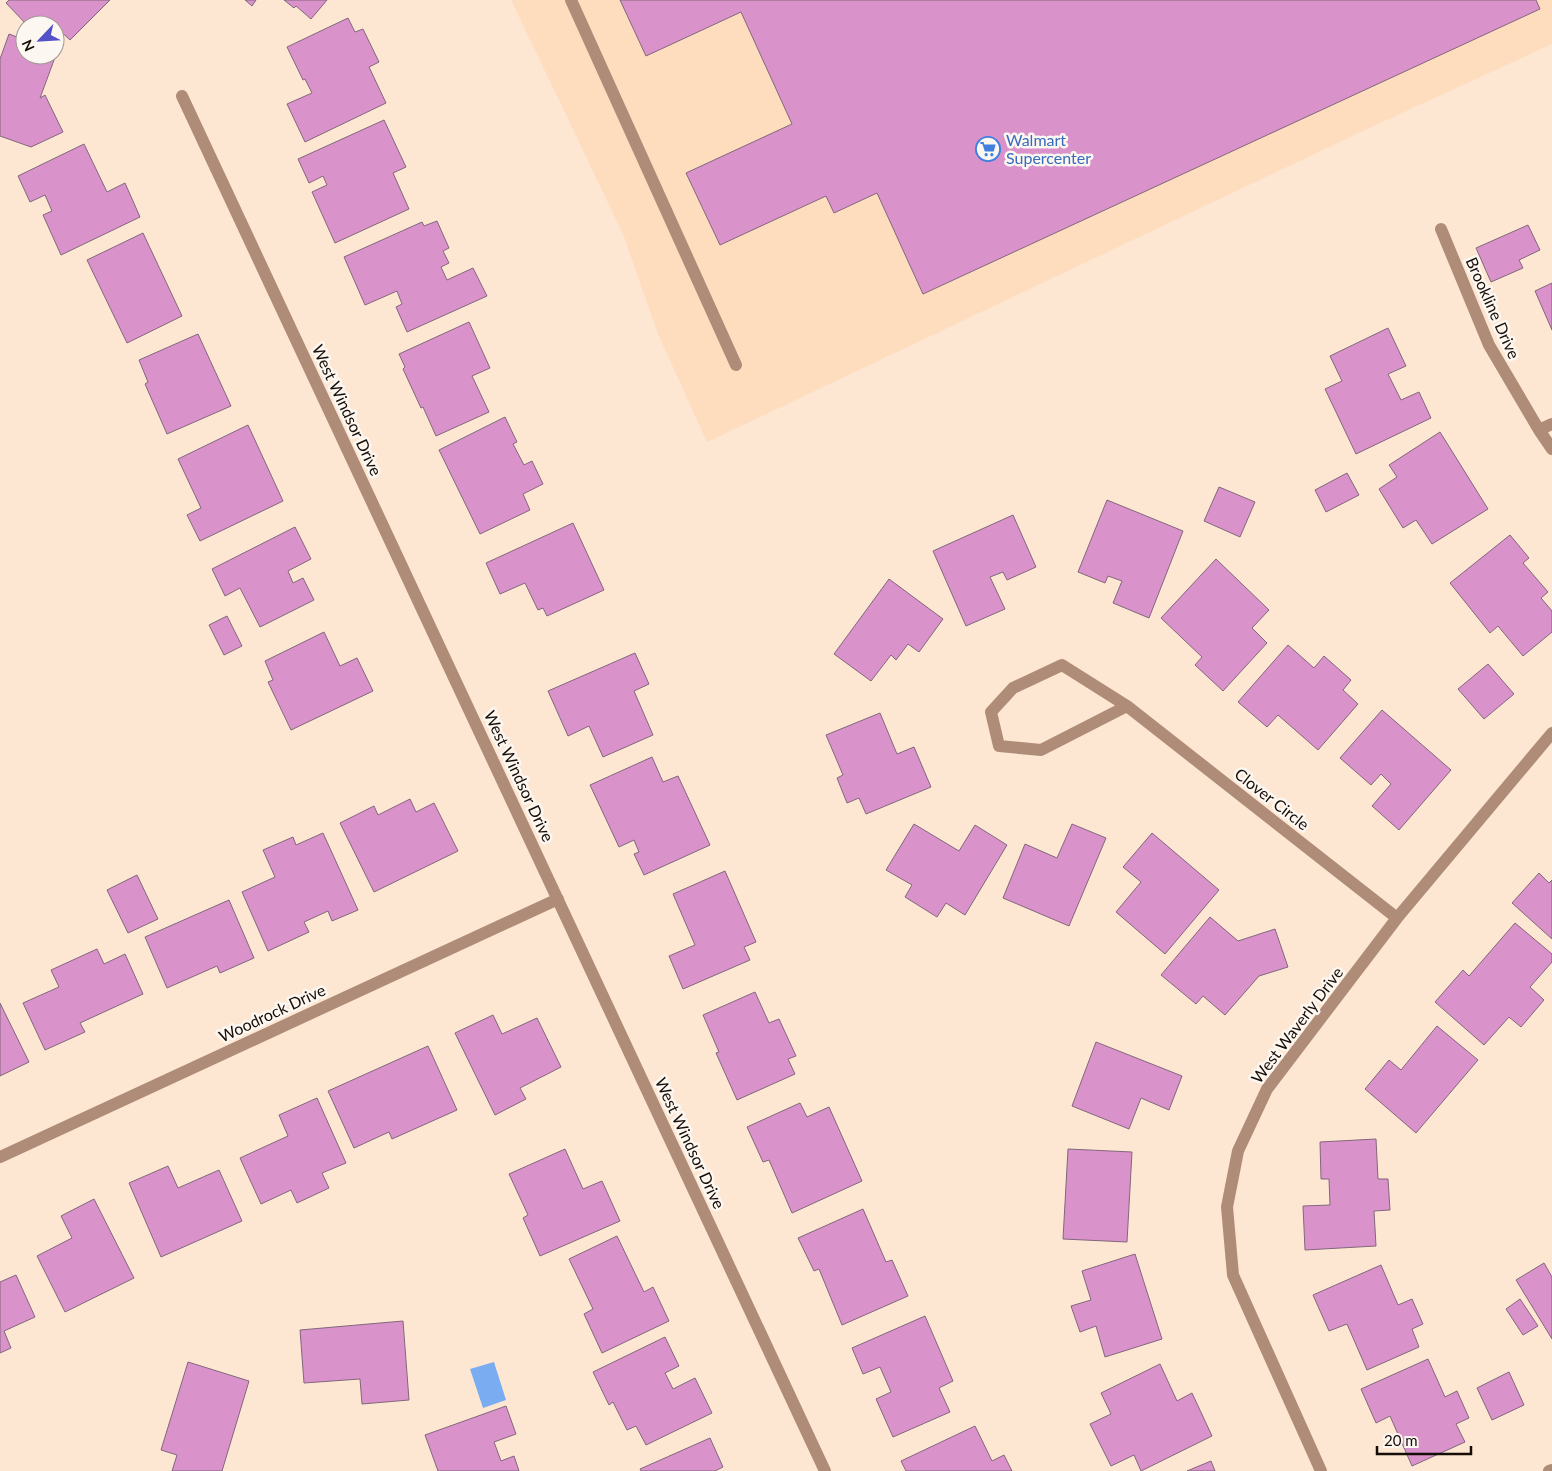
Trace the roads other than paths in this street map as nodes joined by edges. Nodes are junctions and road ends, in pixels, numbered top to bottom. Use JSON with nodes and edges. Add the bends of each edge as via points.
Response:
{"nodes":[{"id":1,"x":572,"y":0,"type":"edge"},
{"id":2,"x":182,"y":96,"type":"dead end"},
{"id":3,"x":1441,"y":229,"type":"dead end"},
{"id":4,"x":736,"y":365,"type":"dead end"},
{"id":5,"x":1552,"y":424,"type":"edge"},
{"id":6,"x":1539,"y":430,"type":"junction"},
{"id":7,"x":1552,"y":449,"type":"edge"},
{"id":8,"x":1127,"y":706,"type":"junction"},
{"id":9,"x":1552,"y":733,"type":"edge"},
{"id":10,"x":558,"y":899,"type":"junction"},
{"id":11,"x":1397,"y":918,"type":"junction"},
{"id":12,"x":0,"y":1157,"type":"edge"},
{"id":13,"x":825,"y":1471,"type":"edge"},
{"id":14,"x":1321,"y":1471,"type":"edge"}],
"edges":[{"from":1,"to":4,"type":"street"},
{"from":2,"to":10,"type":"street","name":"West Windsor Drive"},
{"from":3,"to":6,"type":"street","name":"Brookline Drive","via":[[1489,345]]},
{"from":5,"to":6,"type":"street"},
{"from":6,"to":7,"type":"street","name":"Brookline Drive"},
{"from":8,"to":8,"type":"street","name":"Clover Circle","via":[[1062,665],[1013,688],[991,712],[999,746],[1041,750]]},
{"from":8,"to":11,"type":"street","name":"Clover Circle"},
{"from":9,"to":11,"type":"street","name":"West Waverly Drive"},
{"from":10,"to":12,"type":"street","name":"Woodrock Drive"},
{"from":10,"to":13,"type":"street","name":"West Windsor Drive"},
{"from":11,"to":14,"type":"street","name":"West Waverly Drive","via":[[1267,1089],[1238,1151],[1227,1207],[1234,1274]]}]}
